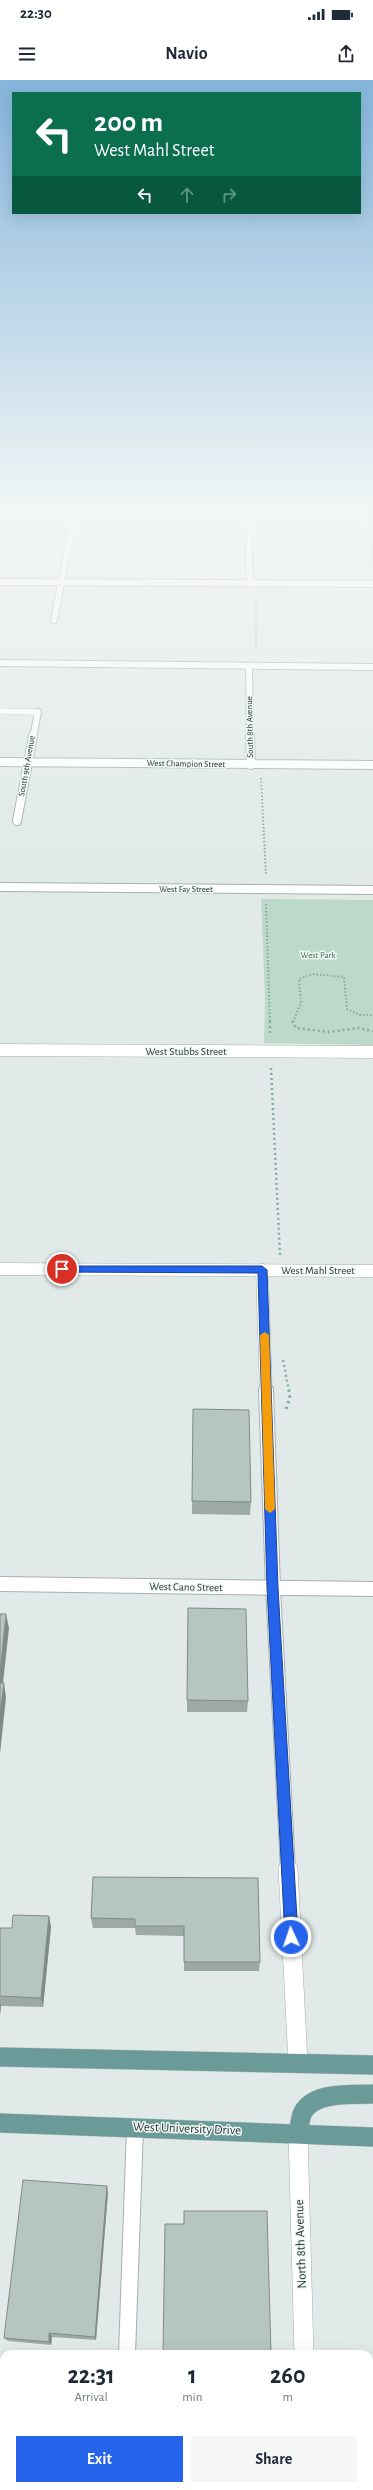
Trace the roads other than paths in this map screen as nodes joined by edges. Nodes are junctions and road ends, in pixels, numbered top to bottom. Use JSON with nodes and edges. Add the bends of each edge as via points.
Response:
{"nodes":[{"id":1,"x":0,"y":663,"type":"edge"},
{"id":2,"x":249,"y":666,"type":"junction"},
{"id":3,"x":373,"y":667,"type":"edge"},
{"id":4,"x":0,"y":711,"type":"edge"},
{"id":5,"x":38,"y":712,"type":"joint"},
{"id":6,"x":0,"y":762,"type":"edge"},
{"id":7,"x":27,"y":762,"type":"junction"},
{"id":8,"x":251,"y":765,"type":"junction"},
{"id":9,"x":373,"y":766,"type":"edge"},
{"id":10,"x":17,"y":821,"type":"dead end"},
{"id":11,"x":0,"y":887,"type":"edge"},
{"id":12,"x":373,"y":890,"type":"edge"},
{"id":13,"x":0,"y":1050,"type":"edge"},
{"id":14,"x":373,"y":1052,"type":"edge"},
{"id":15,"x":0,"y":1269,"type":"edge"},
{"id":16,"x":262,"y":1270,"type":"junction"},
{"id":17,"x":373,"y":1270,"type":"edge"},
{"id":18,"x":0,"y":1584,"type":"edge"},
{"id":19,"x":273,"y":1588,"type":"junction"},
{"id":20,"x":373,"y":1589,"type":"edge"},
{"id":21,"x":0,"y":2057,"type":"edge"},
{"id":22,"x":298,"y":2063,"type":"junction"},
{"id":23,"x":373,"y":2065,"type":"edge"},
{"id":24,"x":373,"y":2094,"type":"edge"},
{"id":25,"x":0,"y":2123,"type":"edge"},
{"id":26,"x":136,"y":2128,"type":"junction"},
{"id":27,"x":298,"y":2133,"type":"junction"},
{"id":28,"x":373,"y":2137,"type":"edge"},
{"id":29,"x":128,"y":2350,"type":"edge"},
{"id":30,"x":304,"y":2350,"type":"edge"}],
"edges":[{"from":1,"to":2,"type":"street"},
{"from":2,"to":3,"type":"street"},
{"from":2,"to":8,"type":"street","name":"South 8th Avenue"},
{"from":4,"to":5,"type":"lane"},
{"from":5,"to":7,"type":"street","name":"South 9th Avenue"},
{"from":6,"to":7,"type":"street","name":"West Champion Street"},
{"from":7,"to":8,"type":"street","name":"West Champion Street"},
{"from":7,"to":10,"type":"street","name":"South 9th Avenue"},
{"from":8,"to":9,"type":"street","name":"West Champion Street"},
{"from":11,"to":12,"type":"street","name":"West Fay Street"},
{"from":13,"to":14,"type":"street","name":"West Stubbs Street"},
{"from":15,"to":16,"type":"street","name":"West Mahl Street"},
{"from":16,"to":17,"type":"street","name":"West Mahl Street"},
{"from":16,"to":19,"type":"street"},
{"from":18,"to":19,"type":"street","name":"West Cano Street"},
{"from":19,"to":20,"type":"street","name":"West Cano Street"},
{"from":19,"to":22,"type":"street"},
{"from":21,"to":22,"type":"main road"},
{"from":22,"to":23,"type":"main road"},
{"from":24,"to":27,"type":"main road","via":[[339,2095],[312,2103],[303,2111]]},
{"from":25,"to":26,"type":"main road","name":"West University Drive"},
{"from":26,"to":27,"type":"main road","name":"West University Drive"},
{"from":26,"to":29,"type":"lane"},
{"from":27,"to":28,"type":"main road","name":"West University Drive"},
{"from":27,"to":30,"type":"street","name":"North 8th Avenue"}]}
